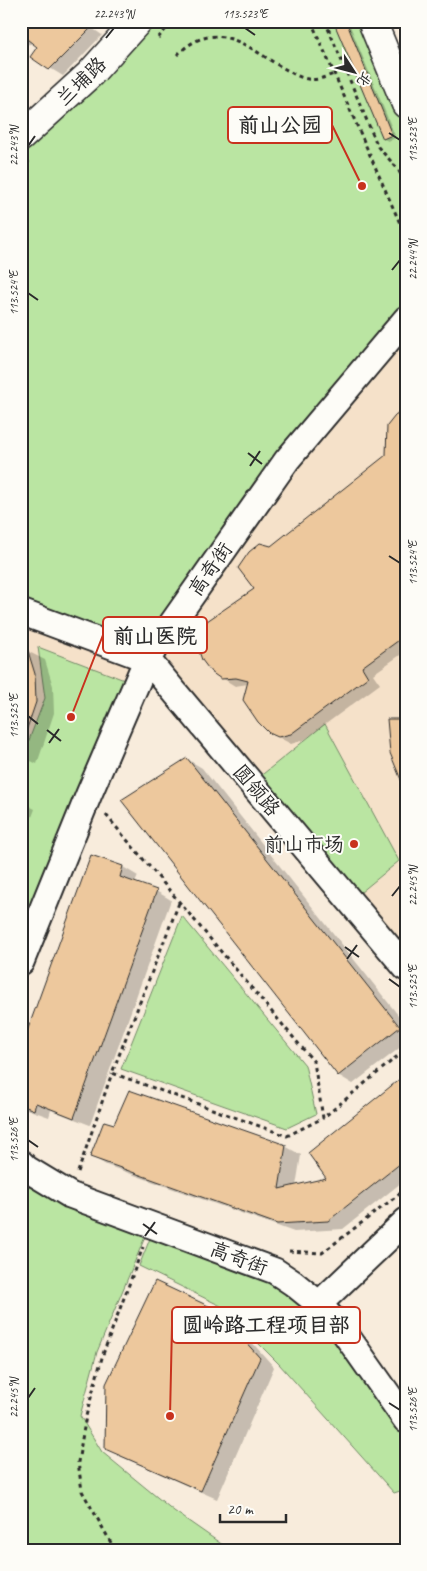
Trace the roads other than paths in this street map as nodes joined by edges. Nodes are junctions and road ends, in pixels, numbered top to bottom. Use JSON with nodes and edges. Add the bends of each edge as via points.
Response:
{"nodes":[{"id":1,"x":372,"y":21,"type":"edge"},
{"id":2,"x":134,"y":22,"type":"edge"},
{"id":3,"x":406,"y":104,"type":"edge"},
{"id":4,"x":21,"y":137,"type":"edge"},
{"id":5,"x":406,"y":319,"type":"edge"},
{"id":6,"x":21,"y":612,"type":"edge"},
{"id":7,"x":146,"y":659,"type":"junction"},
{"id":8,"x":21,"y":962,"type":"edge"},
{"id":9,"x":406,"y":968,"type":"edge"},
{"id":10,"x":21,"y":1164,"type":"edge"},
{"id":11,"x":406,"y":1222,"type":"edge"},
{"id":12,"x":319,"y":1304,"type":"junction"},
{"id":13,"x":406,"y":1420,"type":"edge"}],
"edges":[{"from":1,"to":3,"type":"main road"},
{"from":2,"to":4,"type":"main road","name":"兰埔路","via":[[90,74]]},
{"from":5,"to":7,"type":"lane","name":"高奇街","via":[[287,460]]},
{"from":6,"to":7,"type":"lane"},
{"from":7,"to":8,"type":"lane","name":"高奇街"},
{"from":7,"to":9,"type":"lane","name":"圆领路"},
{"from":10,"to":12,"type":"lane","name":"高奇街","via":[[70,1194],[275,1271]]},
{"from":11,"to":12,"type":"lane"},
{"from":12,"to":13,"type":"lane","name":"高奇街","via":[[344,1332]]}]}
